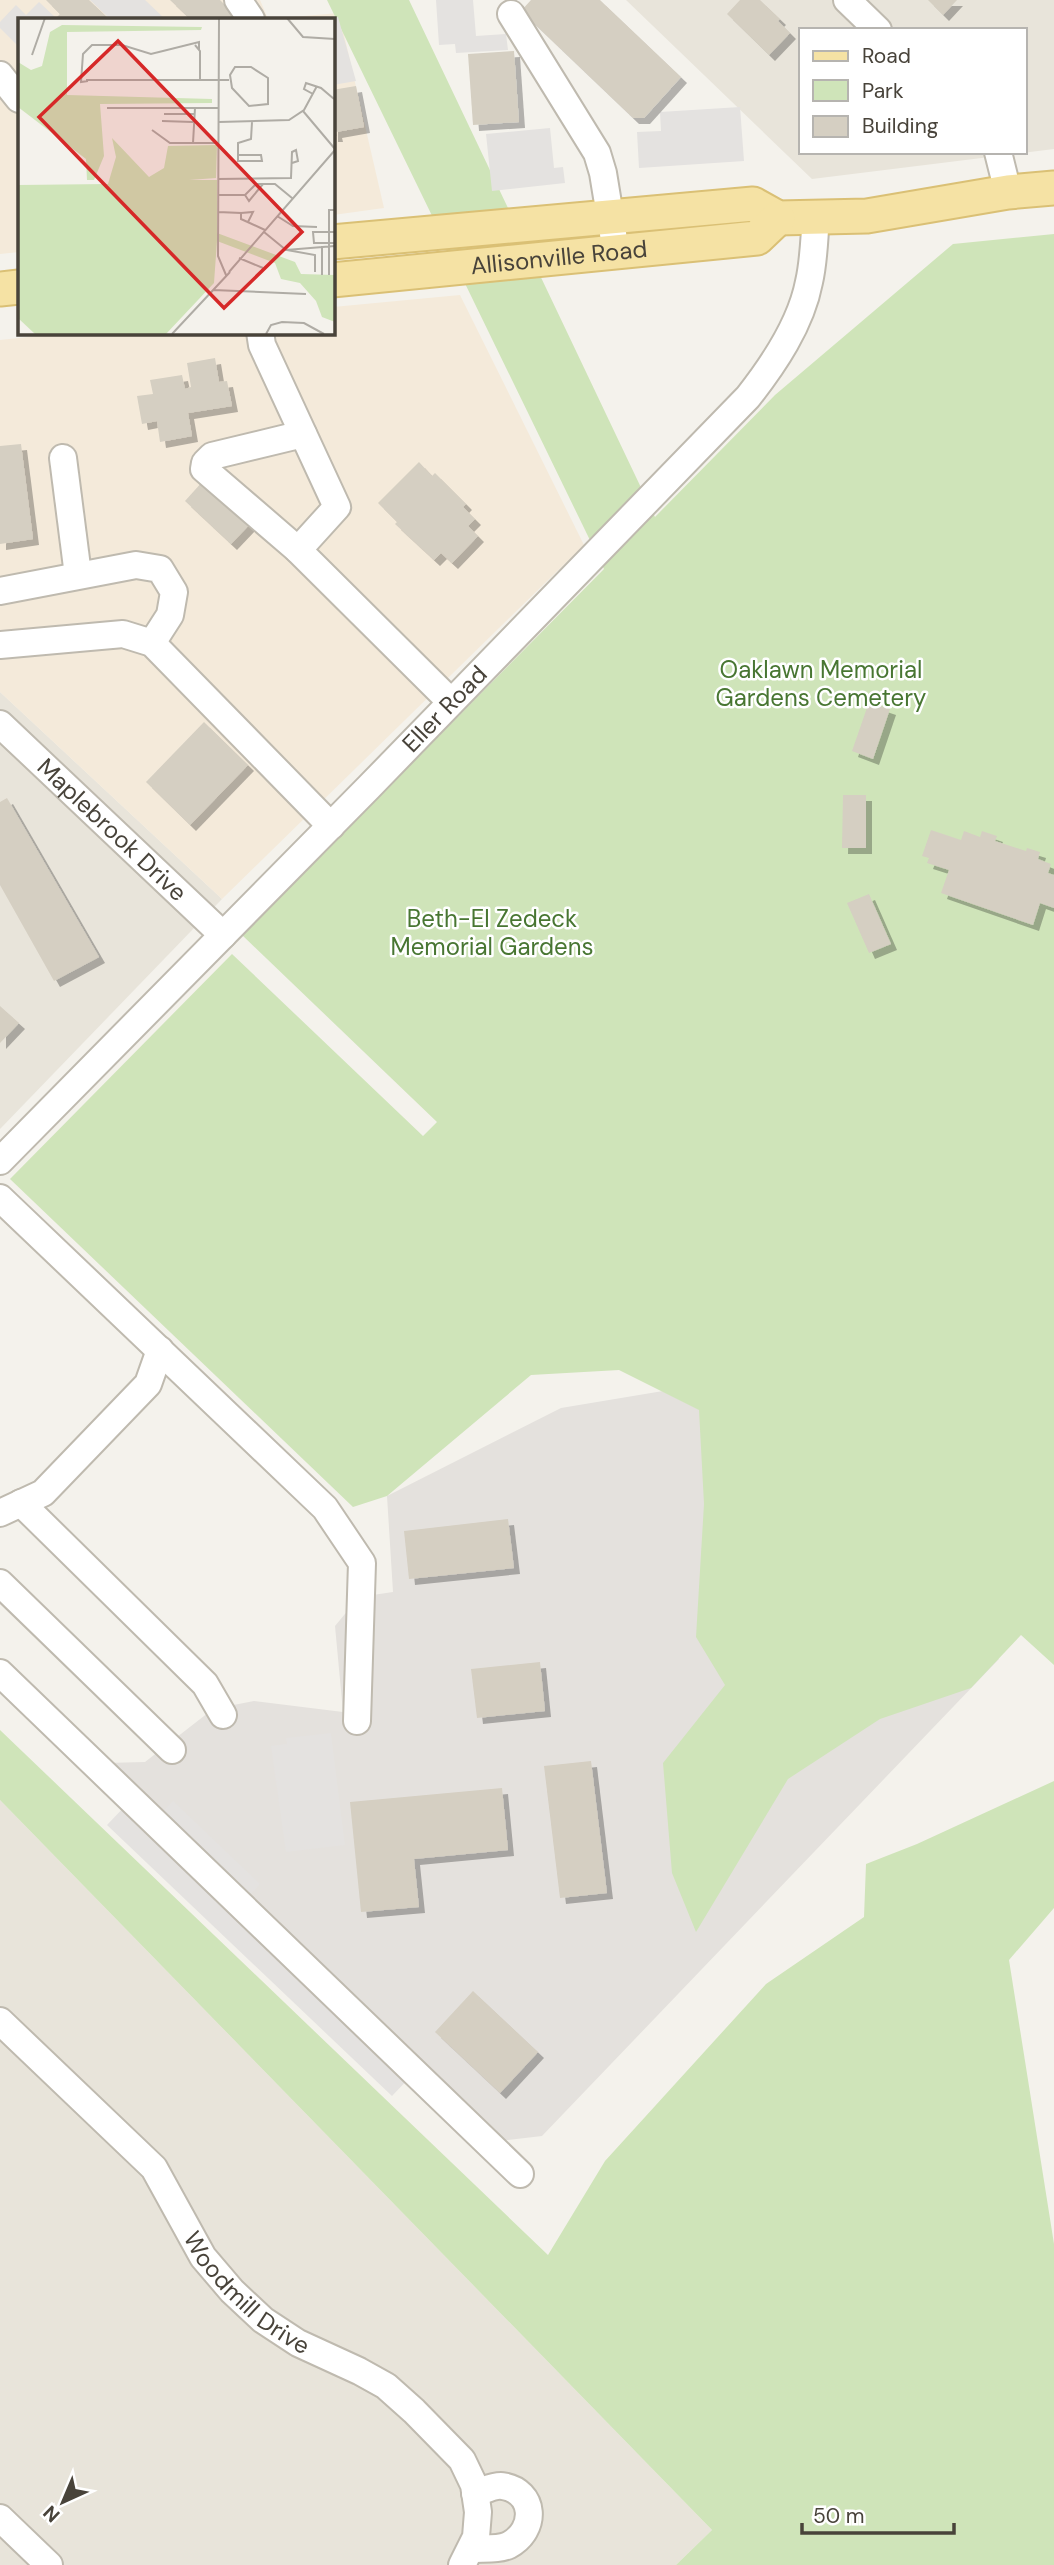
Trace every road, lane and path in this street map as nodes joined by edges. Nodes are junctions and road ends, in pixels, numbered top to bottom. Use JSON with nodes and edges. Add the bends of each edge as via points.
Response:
{"nodes":[{"id":1,"x":239,"y":0,"type":"edge"},
{"id":2,"x":847,"y":0,"type":"edge"},
{"id":3,"x":511,"y":14,"type":"dead end"},
{"id":4,"x":250,"y":18,"type":"edge"},
{"id":5,"x":876,"y":28,"type":"edge"},
{"id":6,"x":0,"y":75,"type":"edge"},
{"id":7,"x":18,"y":98,"type":"edge"},
{"id":8,"x":998,"y":154,"type":"edge"},
{"id":9,"x":1054,"y":188,"type":"edge"},
{"id":10,"x":1008,"y":192,"type":"junction"},
{"id":11,"x":816,"y":217,"type":"junction"},
{"id":12,"x":611,"y":218,"type":"junction"},
{"id":13,"x":778,"y":218,"type":"junction"},
{"id":14,"x":334,"y":242,"type":"edge"},
{"id":15,"x":616,"y":252,"type":"junction"},
{"id":16,"x":334,"y":280,"type":"edge"},
{"id":17,"x":18,"y":287,"type":"edge"},
{"id":18,"x":0,"y":289,"type":"edge"},
{"id":19,"x":260,"y":334,"type":"edge"},
{"id":20,"x":303,"y":434,"type":"junction"},
{"id":21,"x":63,"y":458,"type":"dead end"},
{"id":22,"x":298,"y":550,"type":"junction"},
{"id":23,"x":78,"y":575,"type":"junction"},
{"id":24,"x":0,"y":591,"type":"edge"},
{"id":25,"x":152,"y":643,"type":"junction"},
{"id":26,"x":0,"y":645,"type":"edge"},
{"id":27,"x":451,"y":702,"type":"junction"},
{"id":28,"x":0,"y":724,"type":"edge"},
{"id":29,"x":331,"y":826,"type":"junction"},
{"id":30,"x":223,"y":935,"type":"junction"},
{"id":31,"x":0,"y":1161,"type":"edge"},
{"id":32,"x":0,"y":1198,"type":"edge"},
{"id":33,"x":160,"y":1350,"type":"junction"},
{"id":34,"x":10,"y":1508,"type":"edge"},
{"id":35,"x":0,"y":1583,"type":"edge"},
{"id":36,"x":0,"y":1672,"type":"edge"},
{"id":37,"x":223,"y":1715,"type":"dead end"},
{"id":38,"x":357,"y":1721,"type":"dead end"},
{"id":39,"x":172,"y":1750,"type":"dead end"},
{"id":40,"x":0,"y":2021,"type":"edge"},
{"id":41,"x":520,"y":2174,"type":"dead end"},
{"id":42,"x":475,"y":2493,"type":"junction"},
{"id":43,"x":0,"y":2518,"type":"edge"},
{"id":44,"x":466,"y":2557,"type":"edge"},
{"id":45,"x":49,"y":2565,"type":"edge"}],
"edges":[{"from":1,"to":4,"type":"street"},
{"from":2,"to":5,"type":"street"},
{"from":3,"to":12,"type":"street","via":[[597,153]]},
{"from":6,"to":7,"type":"street"},
{"from":8,"to":10,"type":"street"},
{"from":9,"to":10,"type":"main road","name":"Allisonville Road"},
{"from":10,"to":11,"type":"main road","name":"Allisonville Road","via":[[867,216]]},
{"from":11,"to":13,"type":"main road","name":"Allisonville Road"},
{"from":11,"to":27,"type":"street","name":"Eller Road","via":[[805,301],[760,382]]},
{"from":12,"to":13,"type":"main road","name":"Allisonville Road","via":[[753,204]]},
{"from":12,"to":14,"type":"main road","name":"Allisonville Road"},
{"from":12,"to":15,"type":"street"},
{"from":13,"to":15,"type":"main road","name":"Allisonville Road","via":[[757,238]]},
{"from":15,"to":16,"type":"main road","name":"Allisonville Road"},
{"from":17,"to":18,"type":"main road"},
{"from":19,"to":20,"type":"street"},
{"from":20,"to":22,"type":"street","via":[[337,507]]},
{"from":20,"to":22,"type":"street","via":[[212,456],[204,469]]},
{"from":21,"to":23,"type":"street"},
{"from":22,"to":27,"type":"street"},
{"from":23,"to":24,"type":"street"},
{"from":23,"to":25,"type":"street","via":[[136,565],[160,569],[174,592],[170,615]]},
{"from":25,"to":26,"type":"street","via":[[123,634]]},
{"from":25,"to":29,"type":"street"},
{"from":27,"to":29,"type":"street","name":"Eller Road"},
{"from":28,"to":30,"type":"street","name":"Maplebrook Drive"},
{"from":29,"to":30,"type":"street","name":"Eller Road"},
{"from":30,"to":31,"type":"street","name":"Eller Road"},
{"from":32,"to":33,"type":"street"},
{"from":33,"to":34,"type":"street","via":[[148,1384],[43,1493]]},
{"from":33,"to":38,"type":"street","via":[[325,1508],[362,1563]]},
{"from":34,"to":37,"type":"street","via":[[205,1684]]},
{"from":35,"to":39,"type":"street"},
{"from":36,"to":41,"type":"street"},
{"from":40,"to":42,"type":"street","name":"Woodmill Drive","via":[[154,2168],[203,2257],[232,2291],[263,2320],[298,2343],[386,2386],[462,2460]]},
{"from":42,"to":44,"type":"street","name":"Woodmill Drive","via":[[476,2538]]},
{"from":42,"to":44,"type":"street","via":[[499,2486],[516,2490],[526,2499],[529,2522],[506,2546]]},
{"from":43,"to":45,"type":"street"}]}
